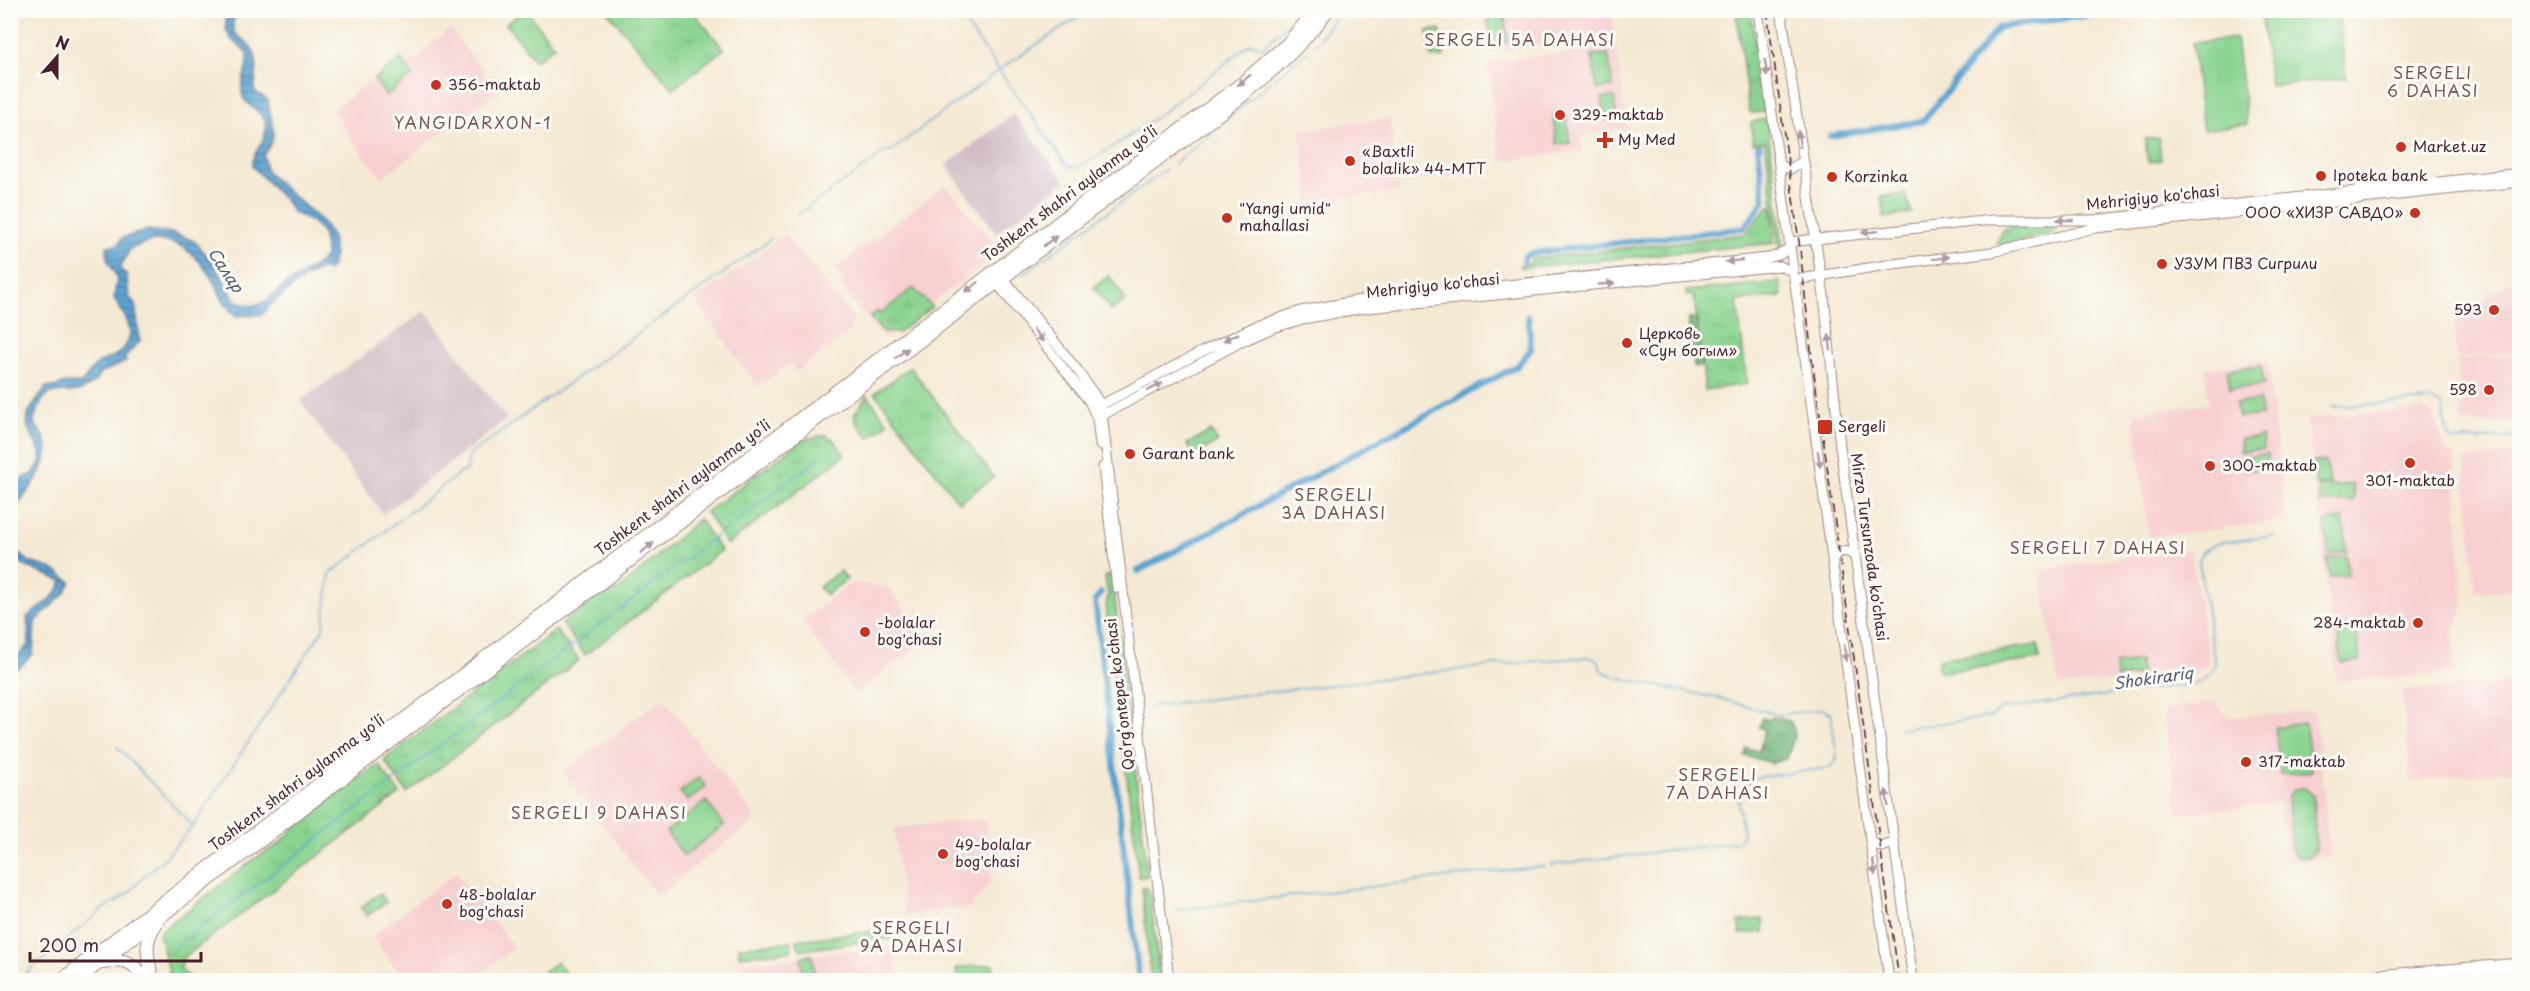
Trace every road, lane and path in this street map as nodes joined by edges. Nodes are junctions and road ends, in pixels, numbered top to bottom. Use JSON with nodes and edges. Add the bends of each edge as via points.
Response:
{"nodes":[{"id":1,"x":1316,"y":10,"type":"edge"},
{"id":2,"x":1328,"y":10,"type":"edge"},
{"id":3,"x":1758,"y":10,"type":"edge"},
{"id":4,"x":1781,"y":10,"type":"edge"},
{"id":5,"x":1215,"y":110,"type":"junction"},
{"id":6,"x":1802,"y":162,"type":"junction"},
{"id":7,"x":1779,"y":165,"type":"junction"},
{"id":8,"x":2520,"y":173,"type":"edge"},
{"id":9,"x":2520,"y":182,"type":"edge"},
{"id":10,"x":2262,"y":206,"type":"junction"},
{"id":11,"x":1815,"y":239,"type":"junction"},
{"id":12,"x":1789,"y":245,"type":"junction"},
{"id":13,"x":1793,"y":276,"type":"junction"},
{"id":14,"x":1821,"y":276,"type":"junction"},
{"id":15,"x":998,"y":277,"type":"junction"},
{"id":16,"x":1101,"y":405,"type":"junction"},
{"id":17,"x":1100,"y":416,"type":"junction"},
{"id":18,"x":1855,"y":557,"type":"junction"},
{"id":19,"x":1833,"y":559,"type":"junction"},
{"id":20,"x":612,"y":568,"type":"junction"},
{"id":21,"x":1871,"y":842,"type":"junction"},
{"id":22,"x":1893,"y":843,"type":"junction"},
{"id":23,"x":166,"y":914,"type":"junction"},
{"id":24,"x":2520,"y":963,"type":"edge"},
{"id":25,"x":92,"y":969,"type":"junction"},
{"id":26,"x":2520,"y":970,"type":"edge"},
{"id":27,"x":61,"y":981,"type":"edge"},
{"id":28,"x":77,"y":981,"type":"edge"},
{"id":29,"x":143,"y":981,"type":"edge"},
{"id":30,"x":153,"y":981,"type":"edge"},
{"id":31,"x":1163,"y":981,"type":"edge"},
{"id":32,"x":1169,"y":981,"type":"edge"},
{"id":33,"x":1889,"y":981,"type":"edge"},
{"id":34,"x":1913,"y":981,"type":"edge"},
{"id":35,"x":2317,"y":981,"type":"edge"},
{"id":36,"x":2406,"y":981,"type":"edge"}],
"edges":[{"from":1,"to":5,"type":"highway","name":"Toshkent shahri aylanma yoʻli","one_way":true,"via":[[1300,31]]},
{"from":2,"to":5,"type":"highway","name":"Toshkent shahri aylanma yoʻli","via":[[1294,51]]},
{"from":3,"to":7,"type":"main road","one_way":true},
{"from":6,"to":4,"type":"main road","name":"Mirzo Tursunzoda ko'chasi","one_way":true},
{"from":5,"to":15,"type":"highway","name":"Toshkent shahri aylanma yoʻli"},
{"from":6,"to":7,"type":"main road","via":[[1790,169]]},
{"from":6,"to":11,"type":"main road","name":"Mirzo Tursunzoda ko'chasi"},
{"from":7,"to":12,"type":"main road"},
{"from":8,"to":10,"type":"main road","name":"Mehrigiyo ko'chasi"},
{"from":9,"to":10,"type":"main road","name":"Mehrigiyo ko'chasi"},
{"from":10,"to":11,"type":"main road","name":"Mehrigiyo ko'chasi","one_way":true,"via":[[2093,220],[1992,220]]},
{"from":14,"to":10,"type":"main road","name":"Mehrigiyo ko'chasi","one_way":true,"via":[[1992,252],[2095,228]]},
{"from":11,"to":12,"type":"main road","name":"Mehrigiyo ko'chasi"},
{"from":11,"to":14,"type":"main road","name":"Mirzo Tursunzoda ko'chasi"},
{"from":12,"to":13,"type":"main road"},
{"from":12,"to":16,"type":"main road","name":"Mehrigiyo ko'chasi","one_way":true,"via":[[1779,255],[1768,258],[1361,300],[1301,311],[1236,334]]},
{"from":13,"to":14,"type":"main road","name":"Mehrigiyo ko'chasi"},
{"from":17,"to":13,"type":"main road","name":"Mehrigiyo ko'chasi","one_way":true,"via":[[1239,343],[1273,328],[1320,315],[1775,266],[1784,267]]},
{"from":13,"to":19,"type":"main road","one_way":true},
{"from":18,"to":14,"type":"main road","name":"Mirzo Tursunzoda ko'chasi","one_way":true},
{"from":15,"to":16,"type":"main road","name":"Qoʻrgʻontepa koʻchasi","via":[[1085,380]]},
{"from":15,"to":17,"type":"main road","name":"Qoʻrgʻontepa koʻchasi","one_way":true},
{"from":15,"to":20,"type":"highway","name":"Toshkent shahri aylanma yoʻli"},
{"from":16,"to":17,"type":"main road","name":"Qoʻrgʻontepa koʻchasi"},
{"from":17,"to":31,"type":"main road","name":"Qoʻrgʻontepa koʻchasi"},
{"from":17,"to":32,"type":"main road","name":"Qoʻrgʻontepa koʻchasi"},
{"from":18,"to":19,"type":"main road","via":[[1847,551]]},
{"from":22,"to":18,"type":"main road","name":"Mirzo Tursunzoda ko'chasi","one_way":true},
{"from":19,"to":21,"type":"main road","one_way":true},
{"from":20,"to":23,"type":"highway","name":"Toshkent shahri aylanma yoʻli"},
{"from":20,"to":27,"type":"highway","name":"Toshkent shahri aylanma yoʻli"},
{"from":21,"to":22,"type":"main road","via":[[1882,847]]},
{"from":21,"to":33,"type":"main road","one_way":true},
{"from":22,"to":34,"type":"main road","name":"Mirzo Tursunzoda ko'chasi"},
{"from":23,"to":25,"type":"highway","name":"Toshkent shahri aylanma yoʻli"},
{"from":23,"to":30,"type":"highway","via":[[151,931],[147,944]]},
{"from":24,"to":35,"type":"main road"},
{"from":25,"to":28,"type":"highway","name":"Toshkent shahri aylanma yoʻli"},
{"from":25,"to":29,"type":"highway","via":[[124,961],[137,968]]},
{"from":26,"to":36,"type":"main road"}]}
